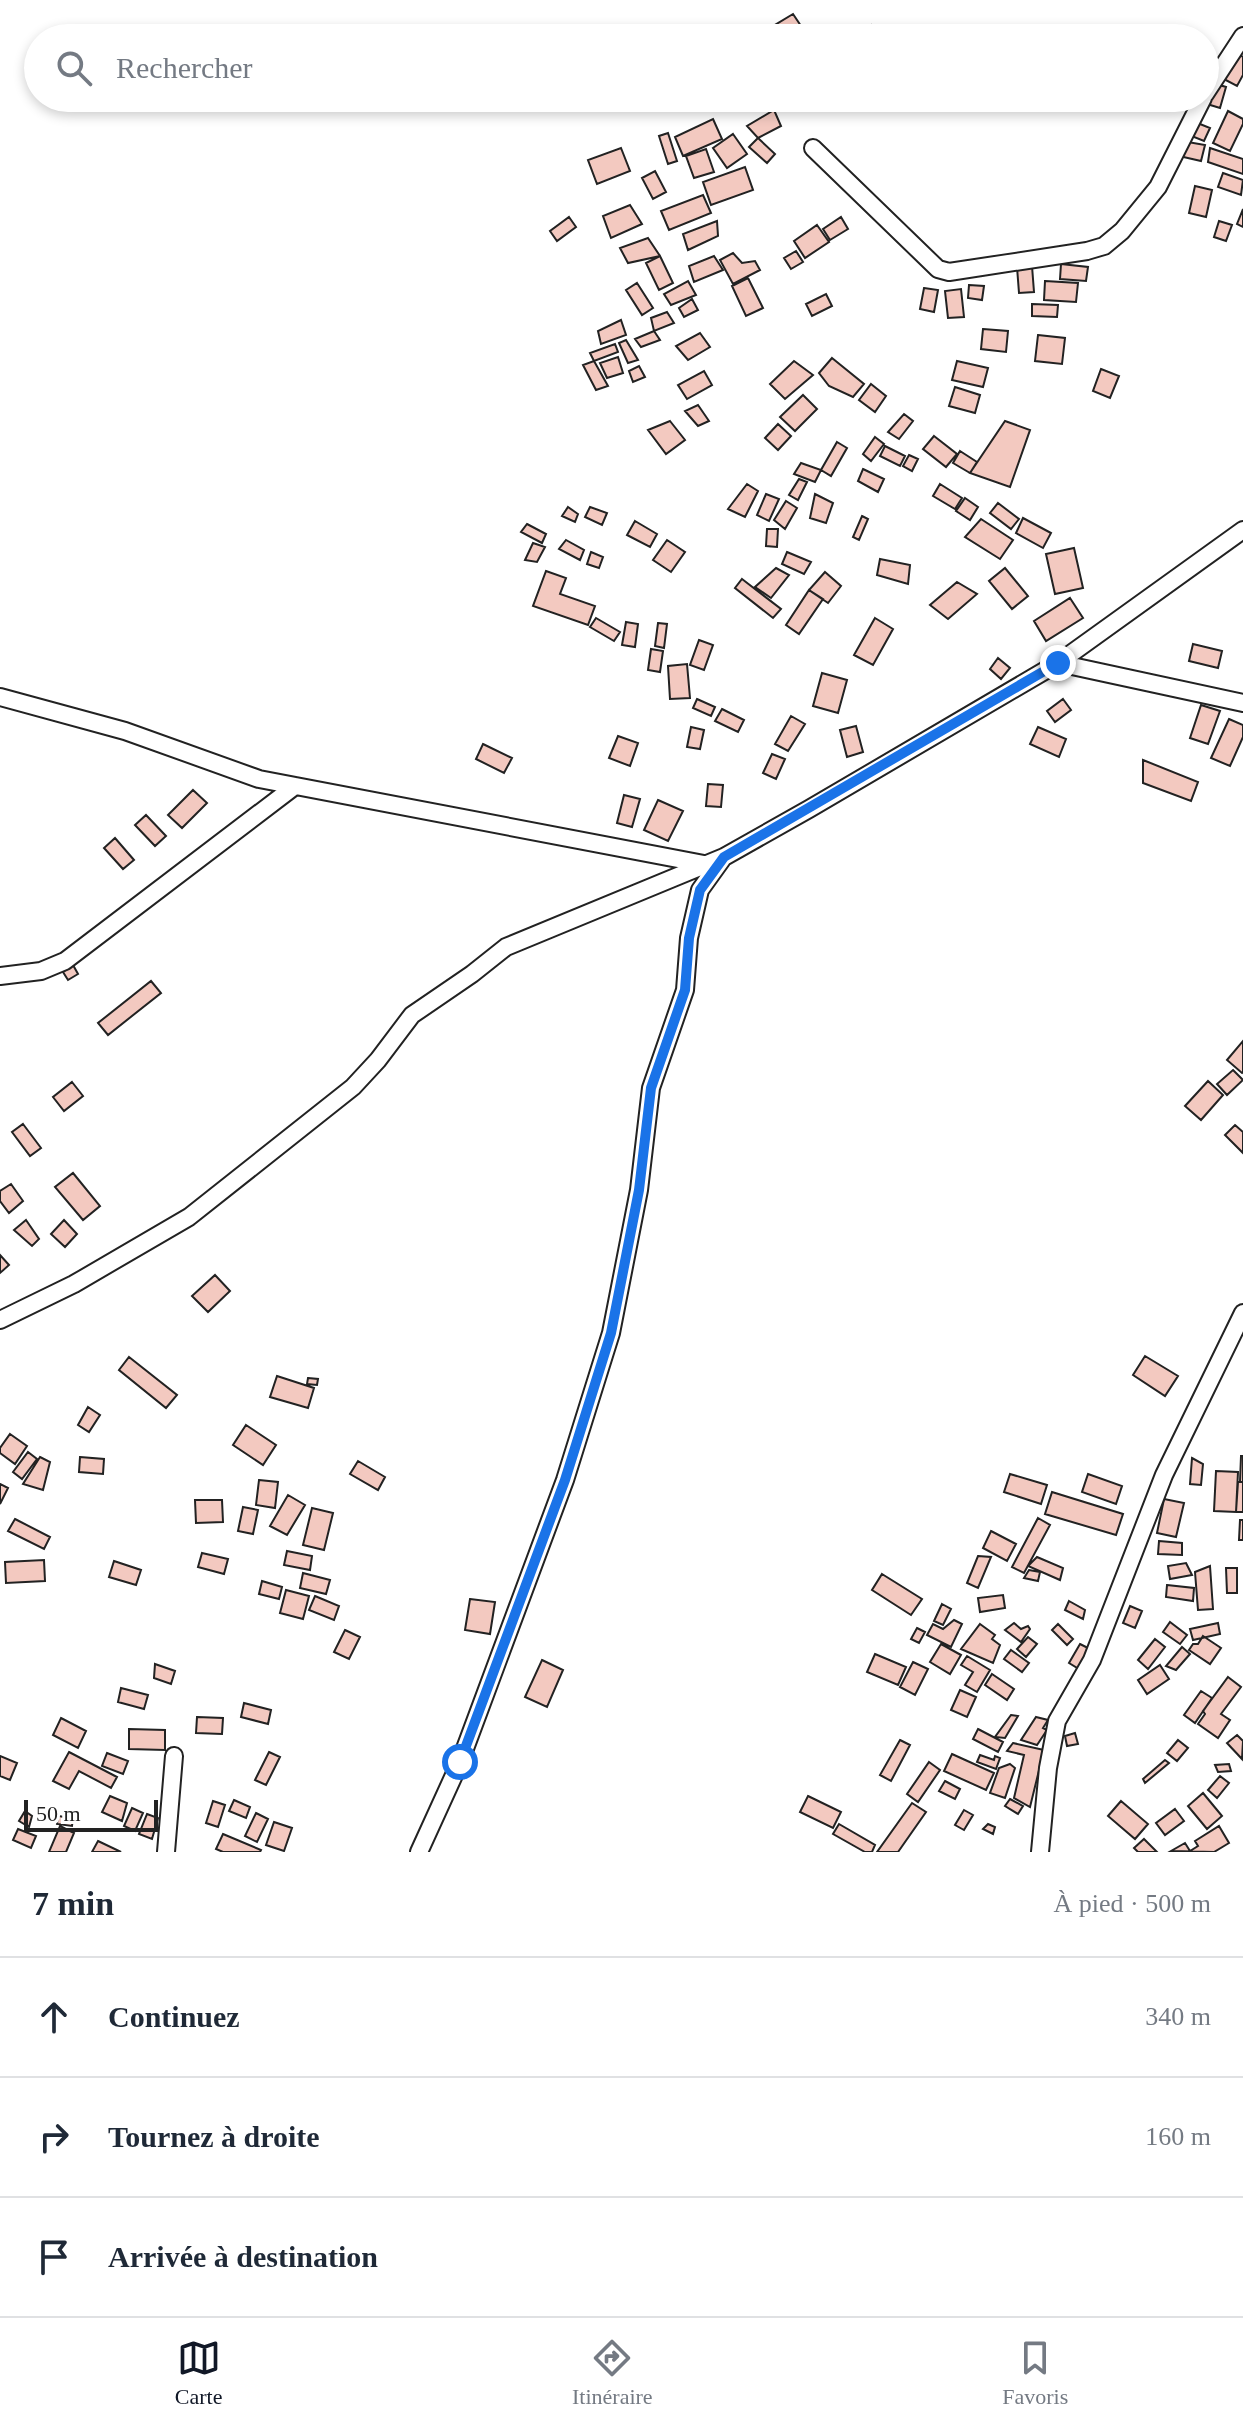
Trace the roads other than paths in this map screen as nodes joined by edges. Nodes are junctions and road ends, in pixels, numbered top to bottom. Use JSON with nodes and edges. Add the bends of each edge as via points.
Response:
{"nodes":[{"id":1,"x":1243,"y":36,"type":"edge"},
{"id":2,"x":1219,"y":73,"type":"edge"},
{"id":3,"x":1196,"y":112,"type":"edge"},
{"id":4,"x":813,"y":148,"type":"dead end"},
{"id":5,"x":1243,"y":530,"type":"edge"},
{"id":6,"x":1058,"y":663,"type":"junction"},
{"id":7,"x":0,"y":697,"type":"edge"},
{"id":8,"x":1243,"y":703,"type":"edge"},
{"id":9,"x":295,"y":786,"type":"junction"},
{"id":10,"x":724,"y":857,"type":"junction"},
{"id":11,"x":706,"y":864,"type":"junction"},
{"id":12,"x":0,"y":976,"type":"edge"},
{"id":13,"x":1243,"y":1313,"type":"edge"},
{"id":14,"x":2,"y":1314,"type":"edge"},
{"id":15,"x":174,"y":1756,"type":"dead end"},
{"id":16,"x":166,"y":1852,"type":"edge"},
{"id":17,"x":419,"y":1852,"type":"edge"},
{"id":18,"x":1040,"y":1852,"type":"edge"}],
"edges":[{"from":1,"to":2,"type":"street"},
{"from":3,"to":4,"type":"street","via":[[1158,187],[1104,246],[949,272],[938,269]]},
{"from":5,"to":6,"type":"street"},
{"from":6,"to":8,"type":"street"},
{"from":6,"to":10,"type":"street"},
{"from":7,"to":9,"type":"street"},
{"from":9,"to":11,"type":"street"},
{"from":9,"to":12,"type":"street","via":[[65,961],[41,971]]},
{"from":10,"to":11,"type":"street"},
{"from":10,"to":17,"type":"street","via":[[700,890],[685,990],[651,1088],[639,1190],[611,1333],[565,1480],[460,1762]]},
{"from":11,"to":14,"type":"street","via":[[506,947],[412,1015],[353,1087],[189,1217],[74,1284]]},
{"from":13,"to":18,"type":"street","via":[[1164,1475],[1092,1660],[1057,1721]]},
{"from":15,"to":16,"type":"street"}]}
